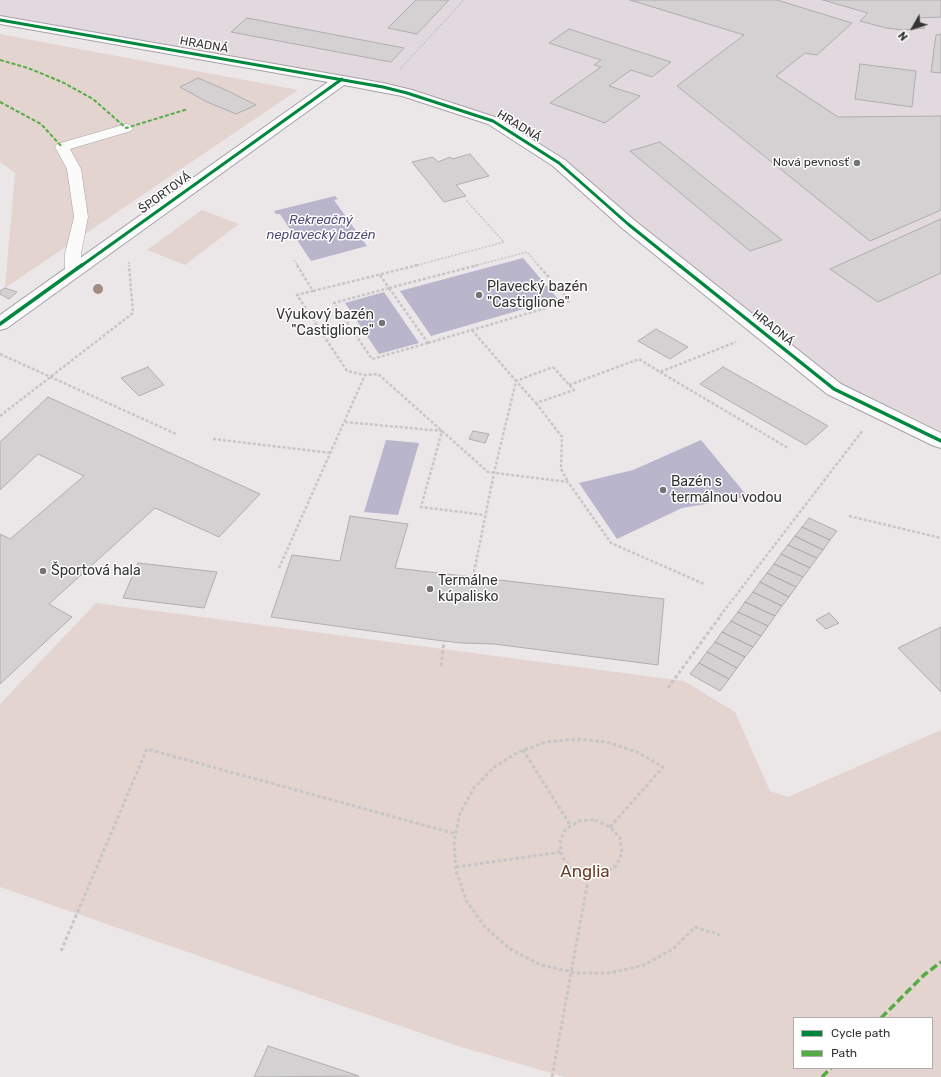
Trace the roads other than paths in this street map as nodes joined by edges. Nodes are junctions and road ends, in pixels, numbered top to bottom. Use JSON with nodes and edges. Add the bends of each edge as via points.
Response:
{"nodes":[{"id":1,"x":0,"y":20,"type":"edge"},
{"id":2,"x":342,"y":79,"type":"junction"},
{"id":3,"x":126,"y":128,"type":"dead end"},
{"id":4,"x":74,"y":271,"type":"junction"},
{"id":5,"x":0,"y":324,"type":"edge"},
{"id":6,"x":941,"y":441,"type":"edge"}],
"edges":[{"from":1,"to":2,"type":"street","name":"HRADNÁ"},
{"from":2,"to":4,"type":"street","name":"ŠPORTOVÁ"},
{"from":2,"to":6,"type":"street","name":"HRADNÁ","via":[[407,92],[493,120],[560,163],[628,224],[834,390]]},
{"from":3,"to":4,"type":"lane","via":[[62,147],[74,169],[82,217],[73,254]]},
{"from":4,"to":5,"type":"street","name":"ŠPORTOVÁ"}]}
